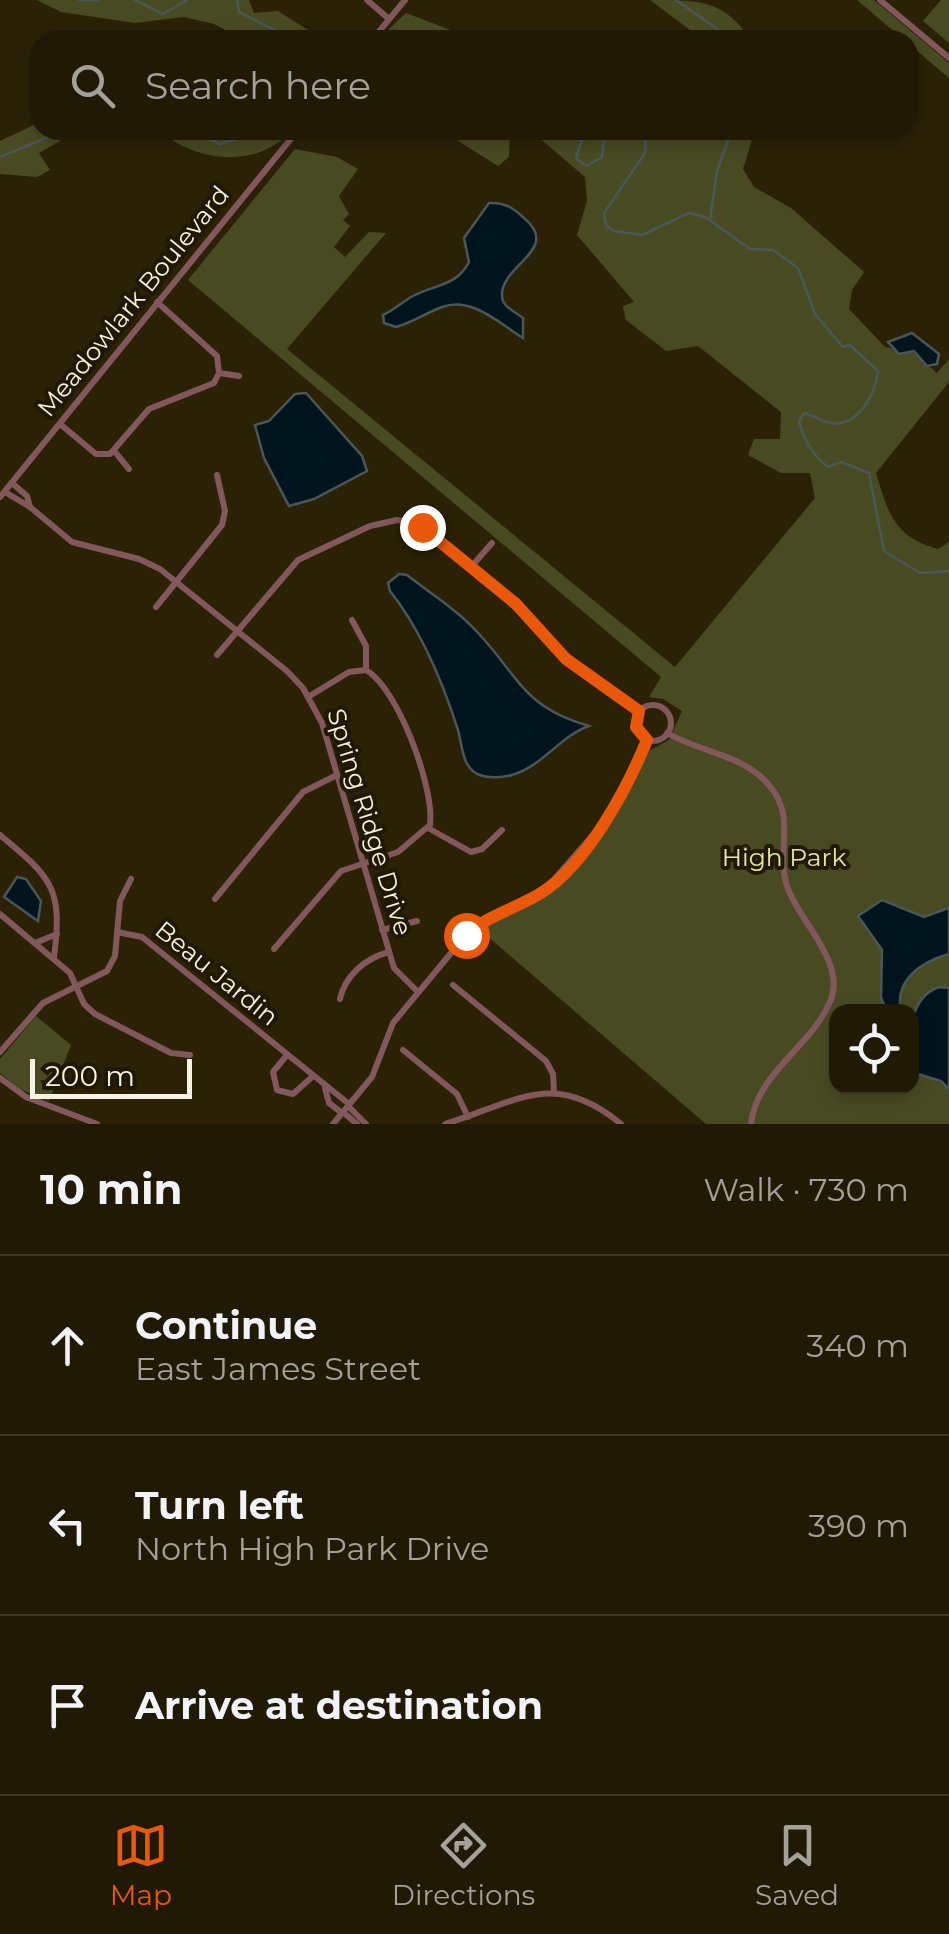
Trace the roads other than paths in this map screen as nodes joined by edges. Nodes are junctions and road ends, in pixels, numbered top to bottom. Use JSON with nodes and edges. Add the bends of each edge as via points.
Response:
{"nodes":[{"id":1,"x":367,"y":0,"type":"edge"},
{"id":2,"x":405,"y":0,"type":"edge"},
{"id":3,"x":880,"y":0,"type":"edge"},
{"id":4,"x":389,"y":19,"type":"junction"},
{"id":5,"x":380,"y":30,"type":"edge"},
{"id":6,"x":916,"y":30,"type":"edge"},
{"id":7,"x":919,"y":33,"type":"edge"},
{"id":8,"x":949,"y":58,"type":"edge"},
{"id":9,"x":290,"y":140,"type":"edge"},
{"id":10,"x":157,"y":302,"type":"junction"},
{"id":11,"x":220,"y":373,"type":"junction"},
{"id":12,"x":239,"y":376,"type":"dead end"},
{"id":13,"x":60,"y":424,"type":"junction"},
{"id":14,"x":115,"y":452,"type":"junction"},
{"id":15,"x":129,"y":470,"type":"dead end"},
{"id":16,"x":217,"y":474,"type":"dead end"},
{"id":17,"x":12,"y":483,"type":"junction"},
{"id":18,"x":2,"y":494,"type":"edge"},
{"id":19,"x":30,"y":507,"type":"junction"},
{"id":20,"x":492,"y":542,"type":"dead end"},
{"id":21,"x":471,"y":567,"type":"junction"},
{"id":22,"x":176,"y":582,"type":"junction"},
{"id":23,"x":156,"y":607,"type":"dead end"},
{"id":24,"x":352,"y":620,"type":"dead end"},
{"id":25,"x":237,"y":631,"type":"junction"},
{"id":26,"x":217,"y":655,"type":"dead end"},
{"id":27,"x":366,"y":670,"type":"junction"},
{"id":28,"x":308,"y":698,"type":"junction"},
{"id":29,"x":639,"y":711,"type":"junction"},
{"id":30,"x":667,"y":733,"type":"junction"},
{"id":31,"x":647,"y":740,"type":"junction"},
{"id":32,"x":337,"y":775,"type":"junction"},
{"id":33,"x":428,"y":828,"type":"junction"},
{"id":34,"x":502,"y":830,"type":"dead end"},
{"id":35,"x":0,"y":835,"type":"edge"},
{"id":36,"x":362,"y":862,"type":"junction"},
{"id":37,"x":132,"y":879,"type":"dead end"},
{"id":38,"x":214,"y":899,"type":"dead end"},
{"id":39,"x":0,"y":914,"type":"edge"},
{"id":40,"x":417,"y":921,"type":"dead end"},
{"id":41,"x":382,"y":930,"type":"junction"},
{"id":42,"x":117,"y":932,"type":"junction"},
{"id":43,"x":57,"y":934,"type":"junction"},
{"id":44,"x":35,"y":943,"type":"junction"},
{"id":45,"x":274,"y":948,"type":"dead end"},
{"id":46,"x":389,"y":952,"type":"junction"},
{"id":47,"x":54,"y":958,"type":"junction"},
{"id":48,"x":454,"y":985,"type":"dead end"},
{"id":49,"x":77,"y":987,"type":"junction"},
{"id":50,"x":418,"y":992,"type":"junction"},
{"id":51,"x":340,"y":999,"type":"dead end"},
{"id":52,"x":403,"y":1050,"type":"dead end"},
{"id":53,"x":0,"y":1052,"type":"edge"},
{"id":54,"x":190,"y":1054,"type":"dead end"},
{"id":55,"x":286,"y":1055,"type":"junction"},
{"id":56,"x":312,"y":1077,"type":"junction"},
{"id":57,"x":0,"y":1078,"type":"edge"},
{"id":58,"x":554,"y":1092,"type":"junction"},
{"id":59,"x":345,"y":1109,"type":"junction"},
{"id":60,"x":468,"y":1117,"type":"junction"},
{"id":61,"x":83,"y":1122,"type":"edge"},
{"id":62,"x":97,"y":1124,"type":"edge"},
{"id":63,"x":333,"y":1124,"type":"edge"},
{"id":64,"x":357,"y":1124,"type":"edge"},
{"id":65,"x":366,"y":1124,"type":"edge"},
{"id":66,"x":445,"y":1124,"type":"edge"},
{"id":67,"x":621,"y":1124,"type":"edge"},
{"id":68,"x":752,"y":1124,"type":"edge"}],
"edges":[{"from":1,"to":4,"type":"street"},
{"from":2,"to":4,"type":"street"},
{"from":3,"to":6,"type":"street"},
{"from":4,"to":5,"type":"street"},
{"from":7,"to":8,"type":"street"},
{"from":9,"to":10,"type":"street","name":"Meadowlark Boulevard"},
{"from":10,"to":11,"type":"street","via":[[212,350]]},
{"from":10,"to":13,"type":"street","name":"Meadowlark Boulevard"},
{"from":11,"to":12,"type":"street"},
{"from":11,"to":14,"type":"street","via":[[207,390],[143,413]]},
{"from":13,"to":14,"type":"street","via":[[96,454]]},
{"from":13,"to":17,"type":"street","name":"Meadowlark Boulevard"},
{"from":14,"to":15,"type":"street"},
{"from":16,"to":22,"type":"street","via":[[223,522]]},
{"from":17,"to":18,"type":"street","name":"Meadowlark Boulevard"},
{"from":17,"to":19,"type":"street","name":"Spring Ridge Drive"},
{"from":18,"to":19,"type":"street","name":"Spring Ridge Drive"},
{"from":19,"to":22,"type":"street","name":"Spring Ridge Drive","via":[[72,542],[146,562]]},
{"from":20,"to":21,"type":"street"},
{"from":21,"to":25,"type":"street","via":[[416,523],[397,520],[298,560]]},
{"from":21,"to":29,"type":"street","via":[[566,659]]},
{"from":22,"to":23,"type":"street"},
{"from":22,"to":25,"type":"street","name":"Spring Ridge Drive"},
{"from":24,"to":27,"type":"street","via":[[368,651]]},
{"from":25,"to":26,"type":"street"},
{"from":25,"to":28,"type":"street","name":"Spring Ridge Drive"},
{"from":27,"to":28,"type":"street","via":[[349,672]]},
{"from":27,"to":33,"type":"street","via":[[400,710],[430,805]]},
{"from":28,"to":32,"type":"street","name":"Spring Ridge Drive"},
{"from":29,"to":30,"type":"street","via":[[654,705],[667,711]]},
{"from":29,"to":31,"type":"street","via":[[636,727]]},
{"from":30,"to":31,"type":"street"},
{"from":30,"to":68,"type":"street","via":[[740,762],[774,791],[787,823],[786,884],[832,975],[829,1006],[759,1094]]},
{"from":31,"to":50,"type":"street","via":[[614,810],[560,876],[474,928]]},
{"from":32,"to":36,"type":"street","name":"Spring Ridge Drive"},
{"from":32,"to":38,"type":"street","via":[[303,792]]},
{"from":33,"to":34,"type":"street","via":[[471,852]]},
{"from":33,"to":36,"type":"street","via":[[398,852]]},
{"from":35,"to":43,"type":"street","via":[[47,877],[60,910]]},
{"from":36,"to":41,"type":"street","name":"Spring Ridge Drive"},
{"from":36,"to":45,"type":"street","via":[[331,879]]},
{"from":37,"to":42,"type":"street","via":[[120,901]]},
{"from":39,"to":44,"type":"street"},
{"from":40,"to":41,"type":"street"},
{"from":41,"to":46,"type":"street","name":"Spring Ridge Drive"},
{"from":42,"to":49,"type":"street","via":[[111,966]]},
{"from":42,"to":55,"type":"street","name":"Beau Jardin","via":[[142,936]]},
{"from":43,"to":44,"type":"street"},
{"from":43,"to":47,"type":"street"},
{"from":44,"to":47,"type":"street"},
{"from":46,"to":50,"type":"street","name":"Spring Ridge Drive","via":[[394,968]]},
{"from":46,"to":51,"type":"street","via":[[360,966]]},
{"from":47,"to":49,"type":"street"},
{"from":48,"to":58,"type":"street","via":[[546,1061]]},
{"from":49,"to":53,"type":"street","via":[[37,1008]]},
{"from":49,"to":54,"type":"street","via":[[96,1014],[162,1049]]},
{"from":50,"to":59,"type":"street","via":[[388,1031],[372,1078]]},
{"from":52,"to":60,"type":"street","via":[[457,1094]]},
{"from":55,"to":56,"type":"street","name":"Beau Jardin"},
{"from":55,"to":56,"type":"street","name":"Beau Jardin","via":[[274,1072],[277,1090],[293,1094]]},
{"from":56,"to":59,"type":"street","name":"Beau Jardin","via":[[329,1102]]},
{"from":57,"to":61,"type":"street"},
{"from":58,"to":60,"type":"street"},
{"from":58,"to":67,"type":"street","via":[[584,1097]]},
{"from":59,"to":63,"type":"street"},
{"from":59,"to":64,"type":"street","name":"Beau Jardin"},
{"from":59,"to":65,"type":"street","name":"Beau Jardin"},
{"from":60,"to":66,"type":"street"},
{"from":61,"to":62,"type":"street"}]}
